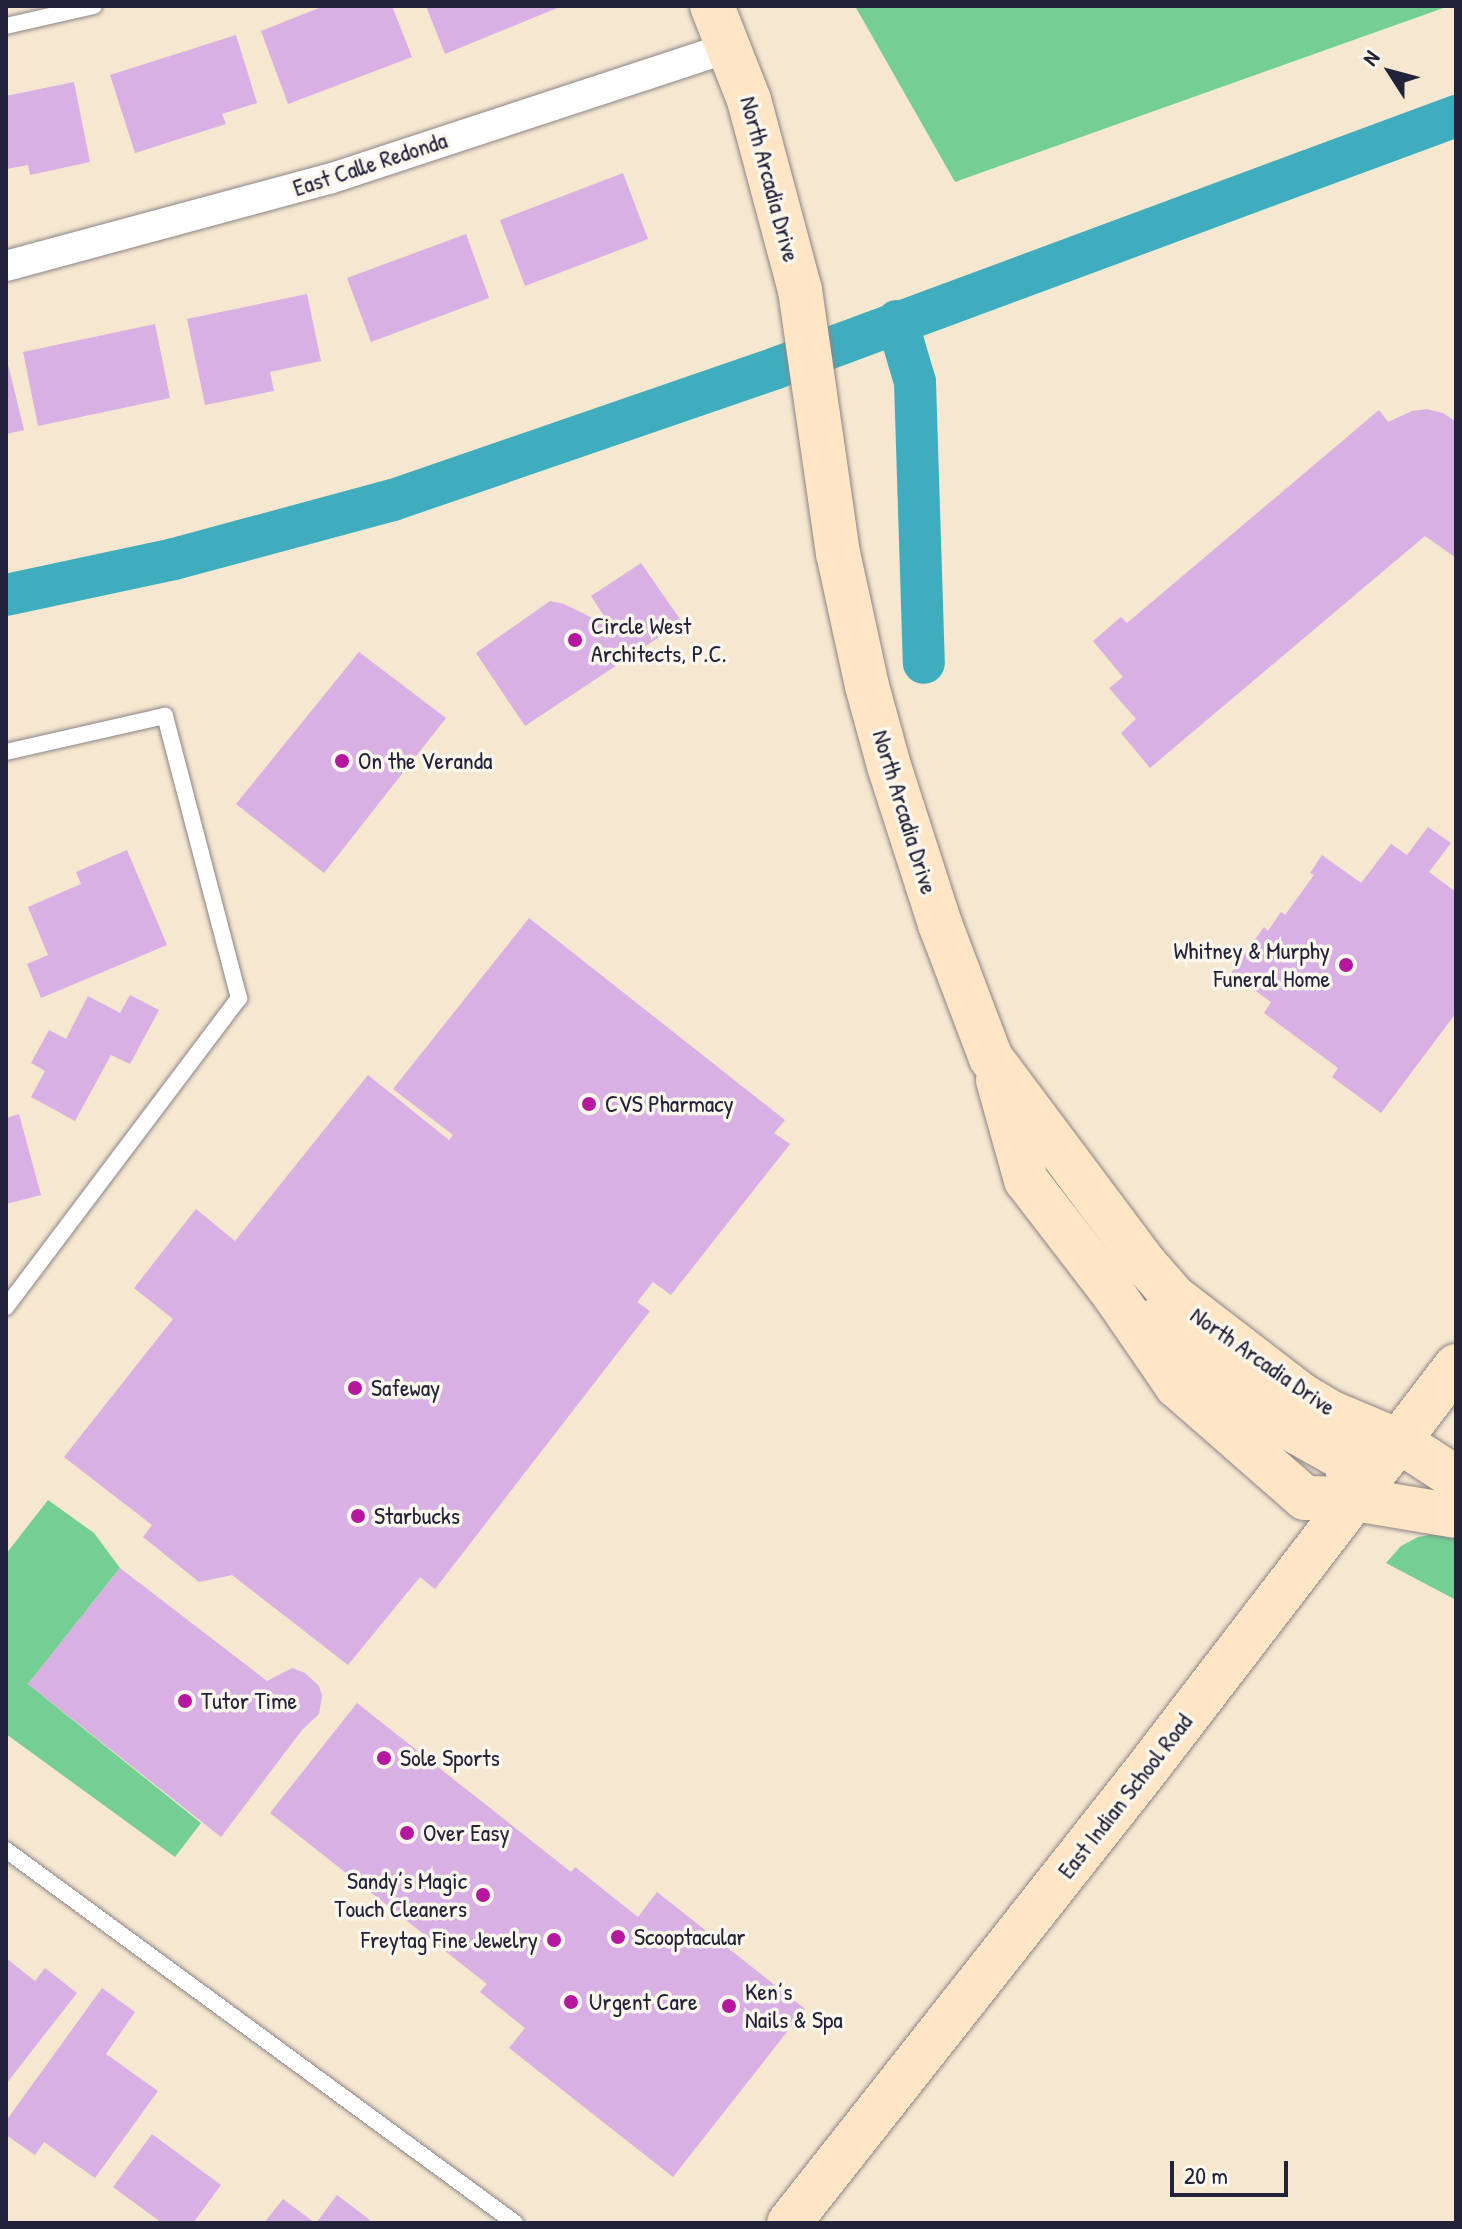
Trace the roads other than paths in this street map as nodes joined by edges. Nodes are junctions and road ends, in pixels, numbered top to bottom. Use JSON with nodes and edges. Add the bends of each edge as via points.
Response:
{"nodes":[{"id":1,"x":94,"y":6,"type":"edge"},
{"id":2,"x":712,"y":6,"type":"edge"},
{"id":3,"x":6,"y":26,"type":"edge"},
{"id":4,"x":730,"y":47,"type":"junction"},
{"id":5,"x":6,"y":266,"type":"edge"},
{"id":6,"x":6,"y":752,"type":"edge"},
{"id":7,"x":991,"y":1058,"type":"junction"},
{"id":8,"x":6,"y":1307,"type":"edge"},
{"id":9,"x":1456,"y":1366,"type":"edge"},
{"id":10,"x":1399,"y":1441,"type":"junction"},
{"id":11,"x":1456,"y":1478,"type":"edge"},
{"id":12,"x":1354,"y":1499,"type":"junction"},
{"id":13,"x":1456,"y":1516,"type":"edge"},
{"id":14,"x":6,"y":1850,"type":"edge"},
{"id":15,"x":515,"y":2223,"type":"edge"},
{"id":16,"x":789,"y":2223,"type":"edge"}],
"edges":[{"from":1,"to":3,"type":"lane"},
{"from":2,"to":4,"type":"street","name":"North Arcadia Drive"},
{"from":4,"to":5,"type":"street","name":"East Calle Redonda","via":[[329,179]]},
{"from":4,"to":7,"type":"street","name":"North Arcadia Drive","via":[[766,156],[804,311],[849,608],[889,766]]},
{"from":6,"to":8,"type":"lane","via":[[165,716],[239,998]]},
{"from":7,"to":10,"type":"street","name":"North Arcadia Drive","via":[[1174,1297],[1300,1394]]},
{"from":7,"to":12,"type":"street","name":"North Arcadia Drive","via":[[1026,1180],[1113,1293],[1282,1424],[1345,1459]]},
{"from":9,"to":10,"type":"street","name":"East Indian School Road"},
{"from":10,"to":11,"type":"street","name":"North Arcadia Drive"},
{"from":10,"to":12,"type":"street","name":"East Indian School Road"},
{"from":12,"to":13,"type":"street"},
{"from":12,"to":16,"type":"street","name":"East Indian School Road"},
{"from":14,"to":15,"type":"lane"}]}
